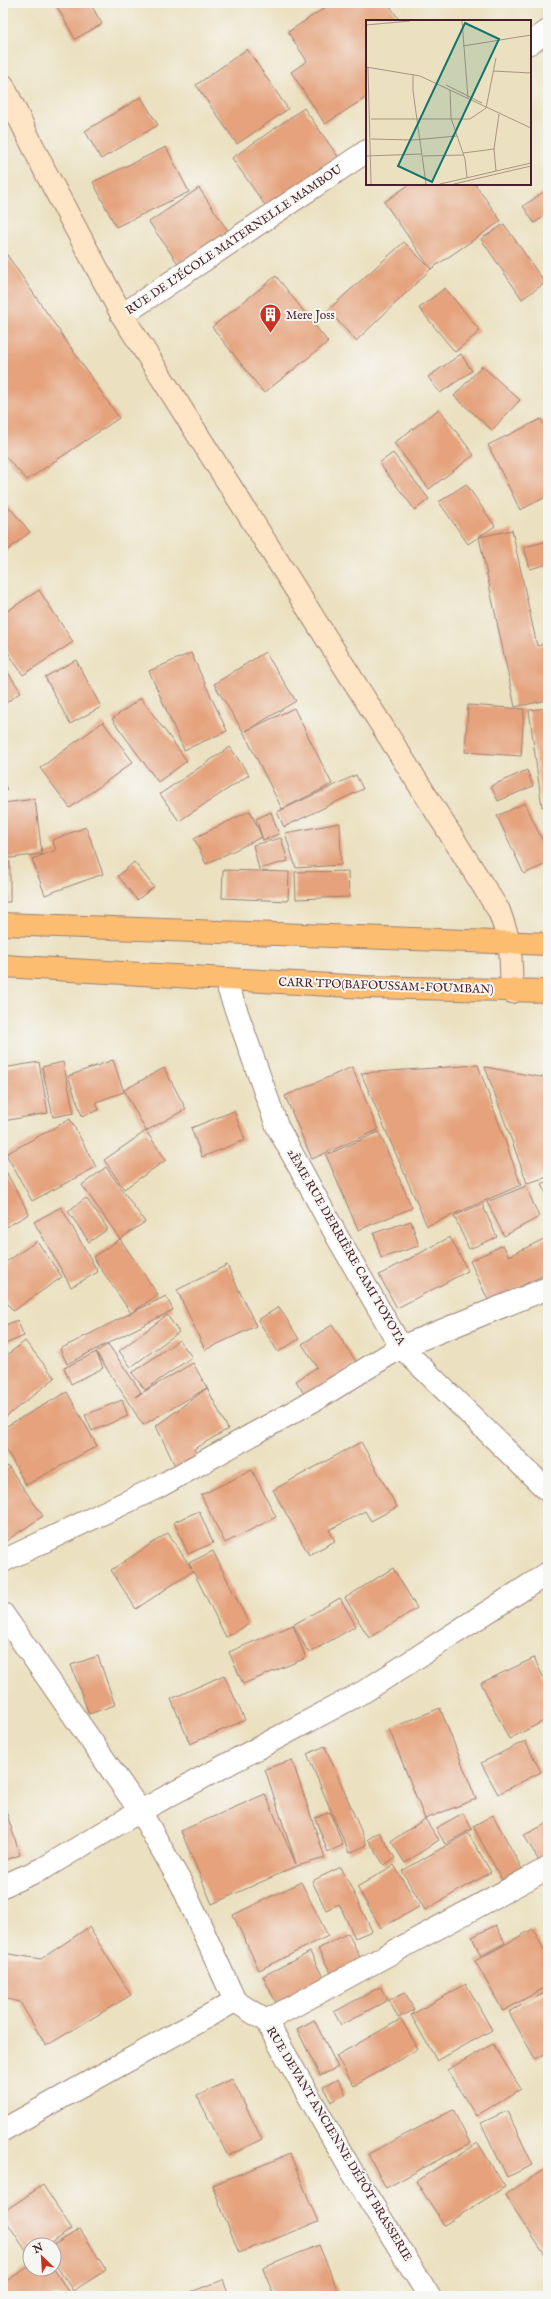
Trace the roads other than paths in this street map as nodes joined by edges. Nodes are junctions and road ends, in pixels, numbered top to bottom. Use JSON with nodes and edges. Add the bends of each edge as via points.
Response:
{"nodes":[{"id":1,"x":548,"y":31,"type":"edge"},
{"id":2,"x":531,"y":42,"type":"edge"},
{"id":3,"x":3,"y":85,"type":"edge"},
{"id":4,"x":366,"y":152,"type":"edge"},
{"id":5,"x":122,"y":315,"type":"junction"},
{"id":6,"x":3,"y":924,"type":"edge"},
{"id":7,"x":510,"y":944,"type":"junction"},
{"id":8,"x":548,"y":944,"type":"edge"},
{"id":9,"x":3,"y":966,"type":"edge"},
{"id":10,"x":225,"y":979,"type":"junction"},
{"id":11,"x":512,"y":992,"type":"junction"},
{"id":12,"x":548,"y":992,"type":"edge"},
{"id":13,"x":548,"y":1288,"type":"edge"},
{"id":14,"x":401,"y":1347,"type":"junction"},
{"id":15,"x":548,"y":1491,"type":"edge"},
{"id":16,"x":3,"y":1560,"type":"edge"},
{"id":17,"x":548,"y":1573,"type":"edge"},
{"id":18,"x":3,"y":1614,"type":"edge"},
{"id":19,"x":140,"y":1811,"type":"junction"},
{"id":20,"x":548,"y":1868,"type":"edge"},
{"id":21,"x":3,"y":1886,"type":"edge"},
{"id":22,"x":235,"y":2001,"type":"junction"},
{"id":23,"x":266,"y":2021,"type":"junction"},
{"id":24,"x":3,"y":2130,"type":"edge"},
{"id":25,"x":430,"y":2296,"type":"edge"}],
"edges":[{"from":1,"to":2,"type":"street"},
{"from":3,"to":5,"type":"street"},
{"from":4,"to":5,"type":"street","name":"RUE DE L'ÉCOLE MATERNELLE MAMBOU"},
{"from":5,"to":7,"type":"street","via":[[366,704],[486,888],[499,911]]},
{"from":6,"to":7,"type":"highway"},
{"from":7,"to":8,"type":"highway"},
{"from":7,"to":11,"type":"street"},
{"from":9,"to":10,"type":"highway","name":"CARR TPO(BAFOUSSAM-FOUMBAN)"},
{"from":10,"to":11,"type":"highway","name":"CARR TPO(BAFOUSSAM-FOUMBAN)"},
{"from":10,"to":14,"type":"street","name":"2ÈME RUE DERRIÈRE CAMI TOYOTA","via":[[277,1126]]},
{"from":11,"to":12,"type":"highway","name":"CARR TPO(BAFOUSSAM-FOUMBAN)"},
{"from":13,"to":14,"type":"street"},
{"from":14,"to":15,"type":"street","name":"2ÈME RUE DERRIÈRE CAMI TOYOTA"},
{"from":14,"to":16,"type":"street","via":[[320,1397],[160,1486]]},
{"from":17,"to":19,"type":"street","via":[[365,1691]]},
{"from":18,"to":19,"type":"street"},
{"from":19,"to":21,"type":"street","via":[[44,1868]]},
{"from":19,"to":22,"type":"street","via":[[181,1883]]},
{"from":20,"to":23,"type":"street"},
{"from":22,"to":23,"type":"street","name":"RUE DEVANT ANCIENNE DÉPÔT BRASSERIE"},
{"from":22,"to":24,"type":"street"},
{"from":23,"to":25,"type":"street","name":"RUE DEVANT ANCIENNE DÉPÔT BRASSERIE","via":[[351,2170]]}]}
